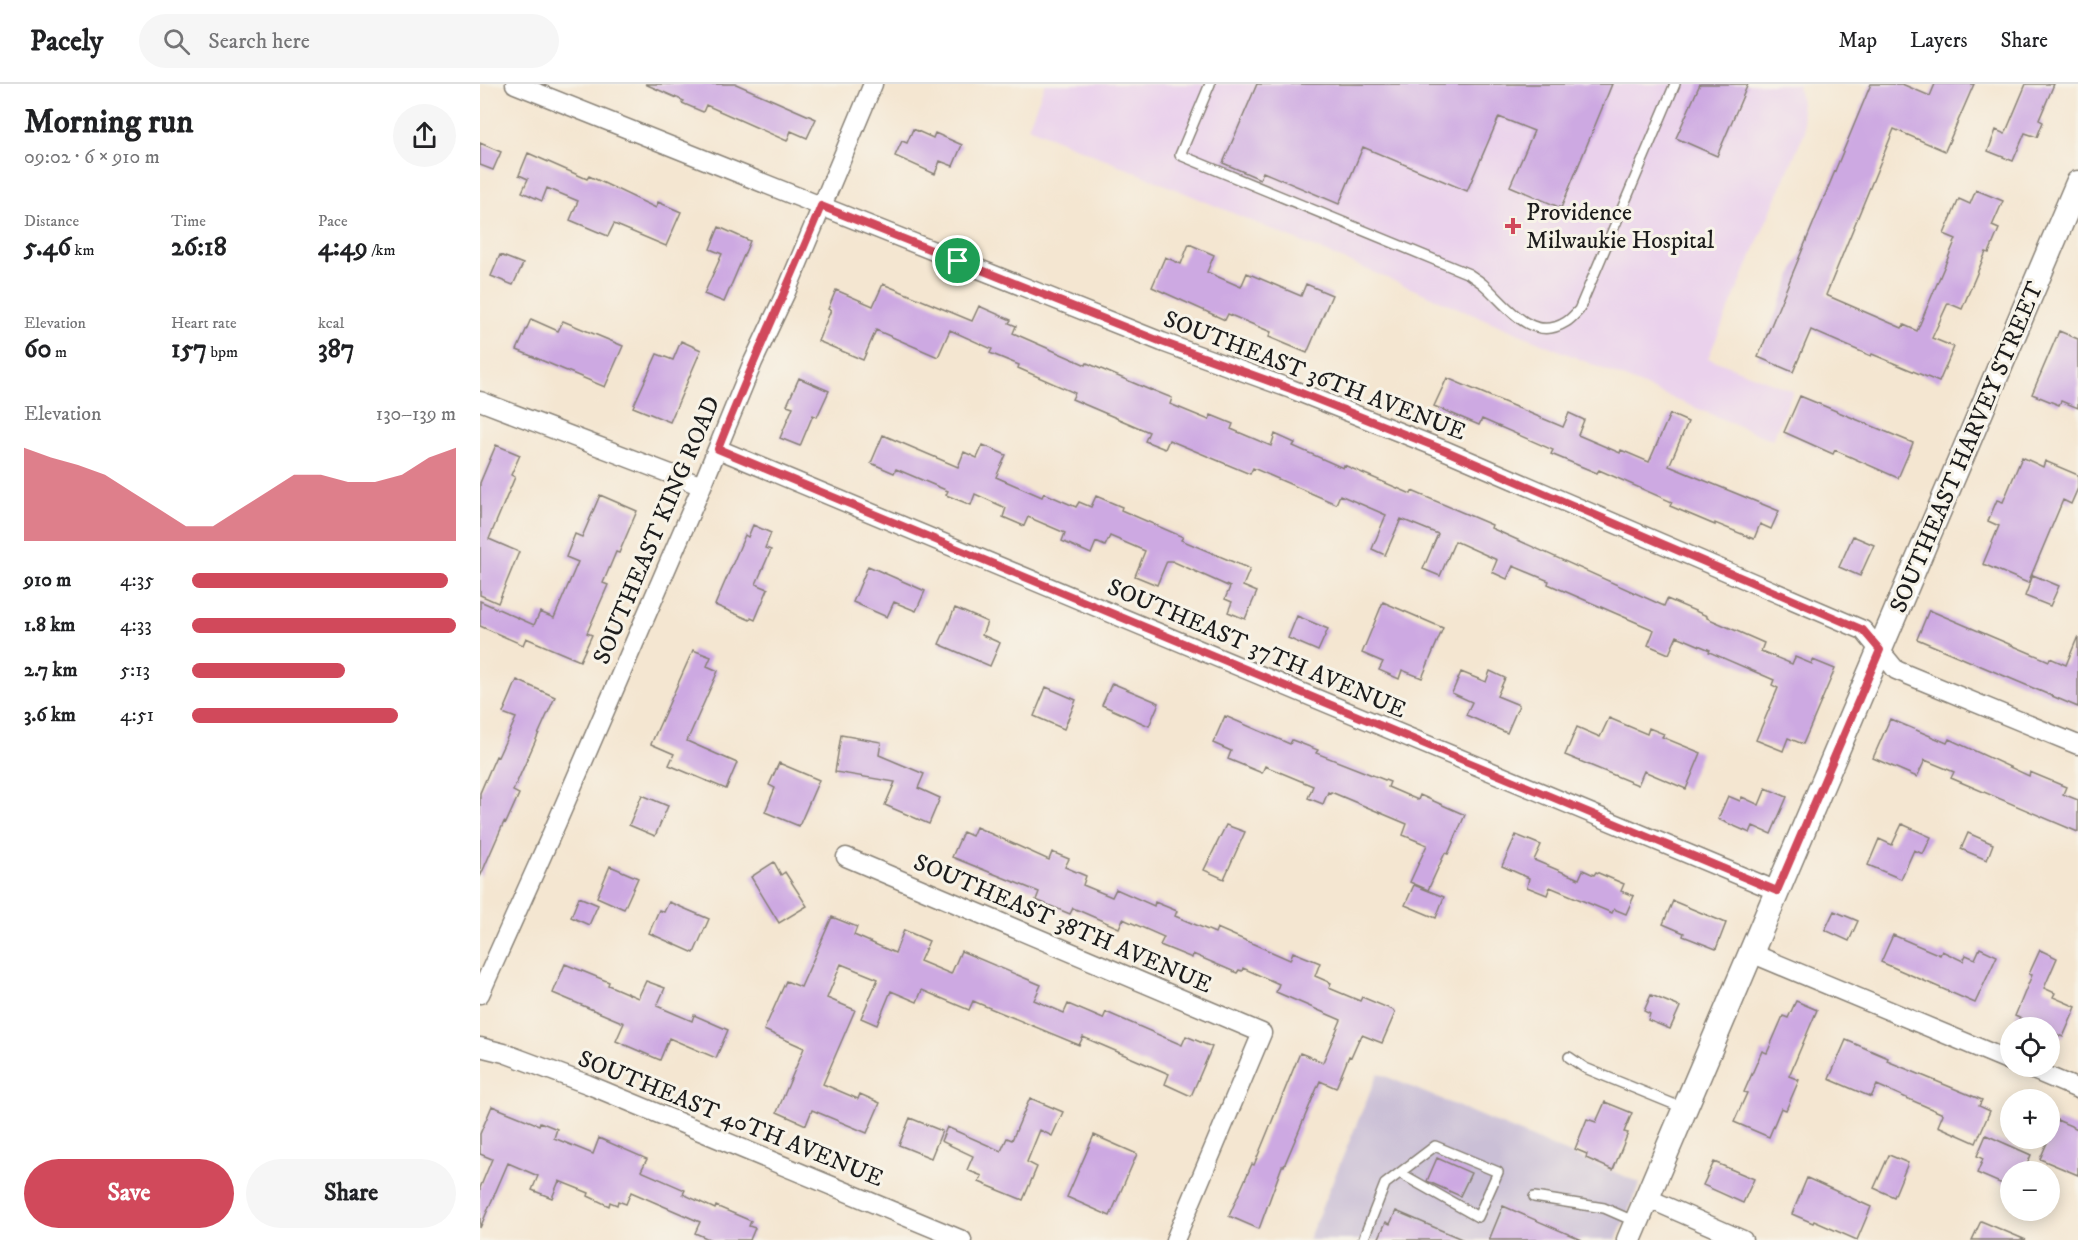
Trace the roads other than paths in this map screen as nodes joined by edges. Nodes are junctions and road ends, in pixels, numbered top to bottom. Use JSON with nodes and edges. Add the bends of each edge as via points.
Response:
{"nodes":[{"id":1,"x":515,"y":84,"type":"edge"},
{"id":2,"x":873,"y":84,"type":"edge"},
{"id":3,"x":1210,"y":84,"type":"edge"},
{"id":4,"x":1675,"y":84,"type":"edge"},
{"id":5,"x":2078,"y":183,"type":"edge"},
{"id":6,"x":821,"y":206,"type":"junction"},
{"id":7,"x":480,"y":402,"type":"edge"},
{"id":8,"x":718,"y":449,"type":"junction"},
{"id":9,"x":702,"y":486,"type":"junction"},
{"id":10,"x":1880,"y":650,"type":"junction"},
{"id":11,"x":2078,"y":745,"type":"edge"},
{"id":12,"x":846,"y":857,"type":"dead end"},
{"id":13,"x":1777,"y":891,"type":"junction"},
{"id":14,"x":1751,"y":953,"type":"junction"},
{"id":15,"x":480,"y":994,"type":"edge"},
{"id":16,"x":480,"y":1047,"type":"edge"},
{"id":17,"x":1569,"y":1057,"type":"dead end"},
{"id":18,"x":2000,"y":1057,"type":"edge"},
{"id":19,"x":2050,"y":1077,"type":"edge"},
{"id":20,"x":2078,"y":1089,"type":"edge"},
{"id":21,"x":1685,"y":1109,"type":"junction"},
{"id":22,"x":1400,"y":1173,"type":"junction"},
{"id":23,"x":1534,"y":1197,"type":"dead end"},
{"id":24,"x":1647,"y":1198,"type":"junction"},
{"id":25,"x":1633,"y":1231,"type":"edge"},
{"id":26,"x":962,"y":1240,"type":"edge"},
{"id":27,"x":1175,"y":1240,"type":"edge"},
{"id":28,"x":1363,"y":1240,"type":"edge"},
{"id":29,"x":1743,"y":1240,"type":"edge"}],
"edges":[{"from":1,"to":6,"type":"street","name":"SOUTHEAST 36TH AVENUE"},
{"from":2,"to":6,"type":"street","name":"SOUTHEAST KING ROAD"},
{"from":3,"to":4,"type":"lane","via":[[1180,155],[1469,274],[1524,322],[1546,328],[1565,323],[1579,310]]},
{"from":5,"to":10,"type":"street","name":"SOUTHEAST HARVEY STREET"},
{"from":6,"to":8,"type":"street","name":"SOUTHEAST KING ROAD"},
{"from":6,"to":10,"type":"street","name":"SOUTHEAST 36TH AVENUE","via":[[1444,450],[1863,630]]},
{"from":7,"to":9,"type":"street"},
{"from":8,"to":9,"type":"street","name":"SOUTHEAST KING ROAD"},
{"from":8,"to":13,"type":"street","name":"SOUTHEAST 37TH AVENUE"},
{"from":9,"to":15,"type":"street","name":"SOUTHEAST KING ROAD"},
{"from":10,"to":11,"type":"street","name":"SOUTHEAST 36TH AVENUE","via":[[1896,670]]},
{"from":10,"to":13,"type":"street","name":"SOUTHEAST HARVEY STREET"},
{"from":12,"to":27,"type":"street","name":"SOUTHEAST 38TH AVENUE","via":[[1262,1033]]},
{"from":13,"to":14,"type":"street","name":"SOUTHEAST HARVEY STREET"},
{"from":14,"to":18,"type":"street"},
{"from":14,"to":21,"type":"street","name":"SOUTHEAST HARVEY STREET"},
{"from":16,"to":26,"type":"street","name":"SOUTHEAST 40TH AVENUE","via":[[587,1084]]},
{"from":17,"to":21,"type":"lane","via":[[1585,1068]]},
{"from":19,"to":20,"type":"street"},
{"from":21,"to":24,"type":"street","name":"SOUTHEAST HARVEY STREET"},
{"from":22,"to":22,"type":"lane","via":[[1435,1146],[1498,1172],[1478,1217]]},
{"from":22,"to":28,"type":"lane","via":[[1385,1184]]},
{"from":23,"to":25,"type":"lane","via":[[1604,1208]]},
{"from":24,"to":25,"type":"street","name":"SOUTHEAST HARVEY STREET"},
{"from":24,"to":29,"type":"street"}]}
